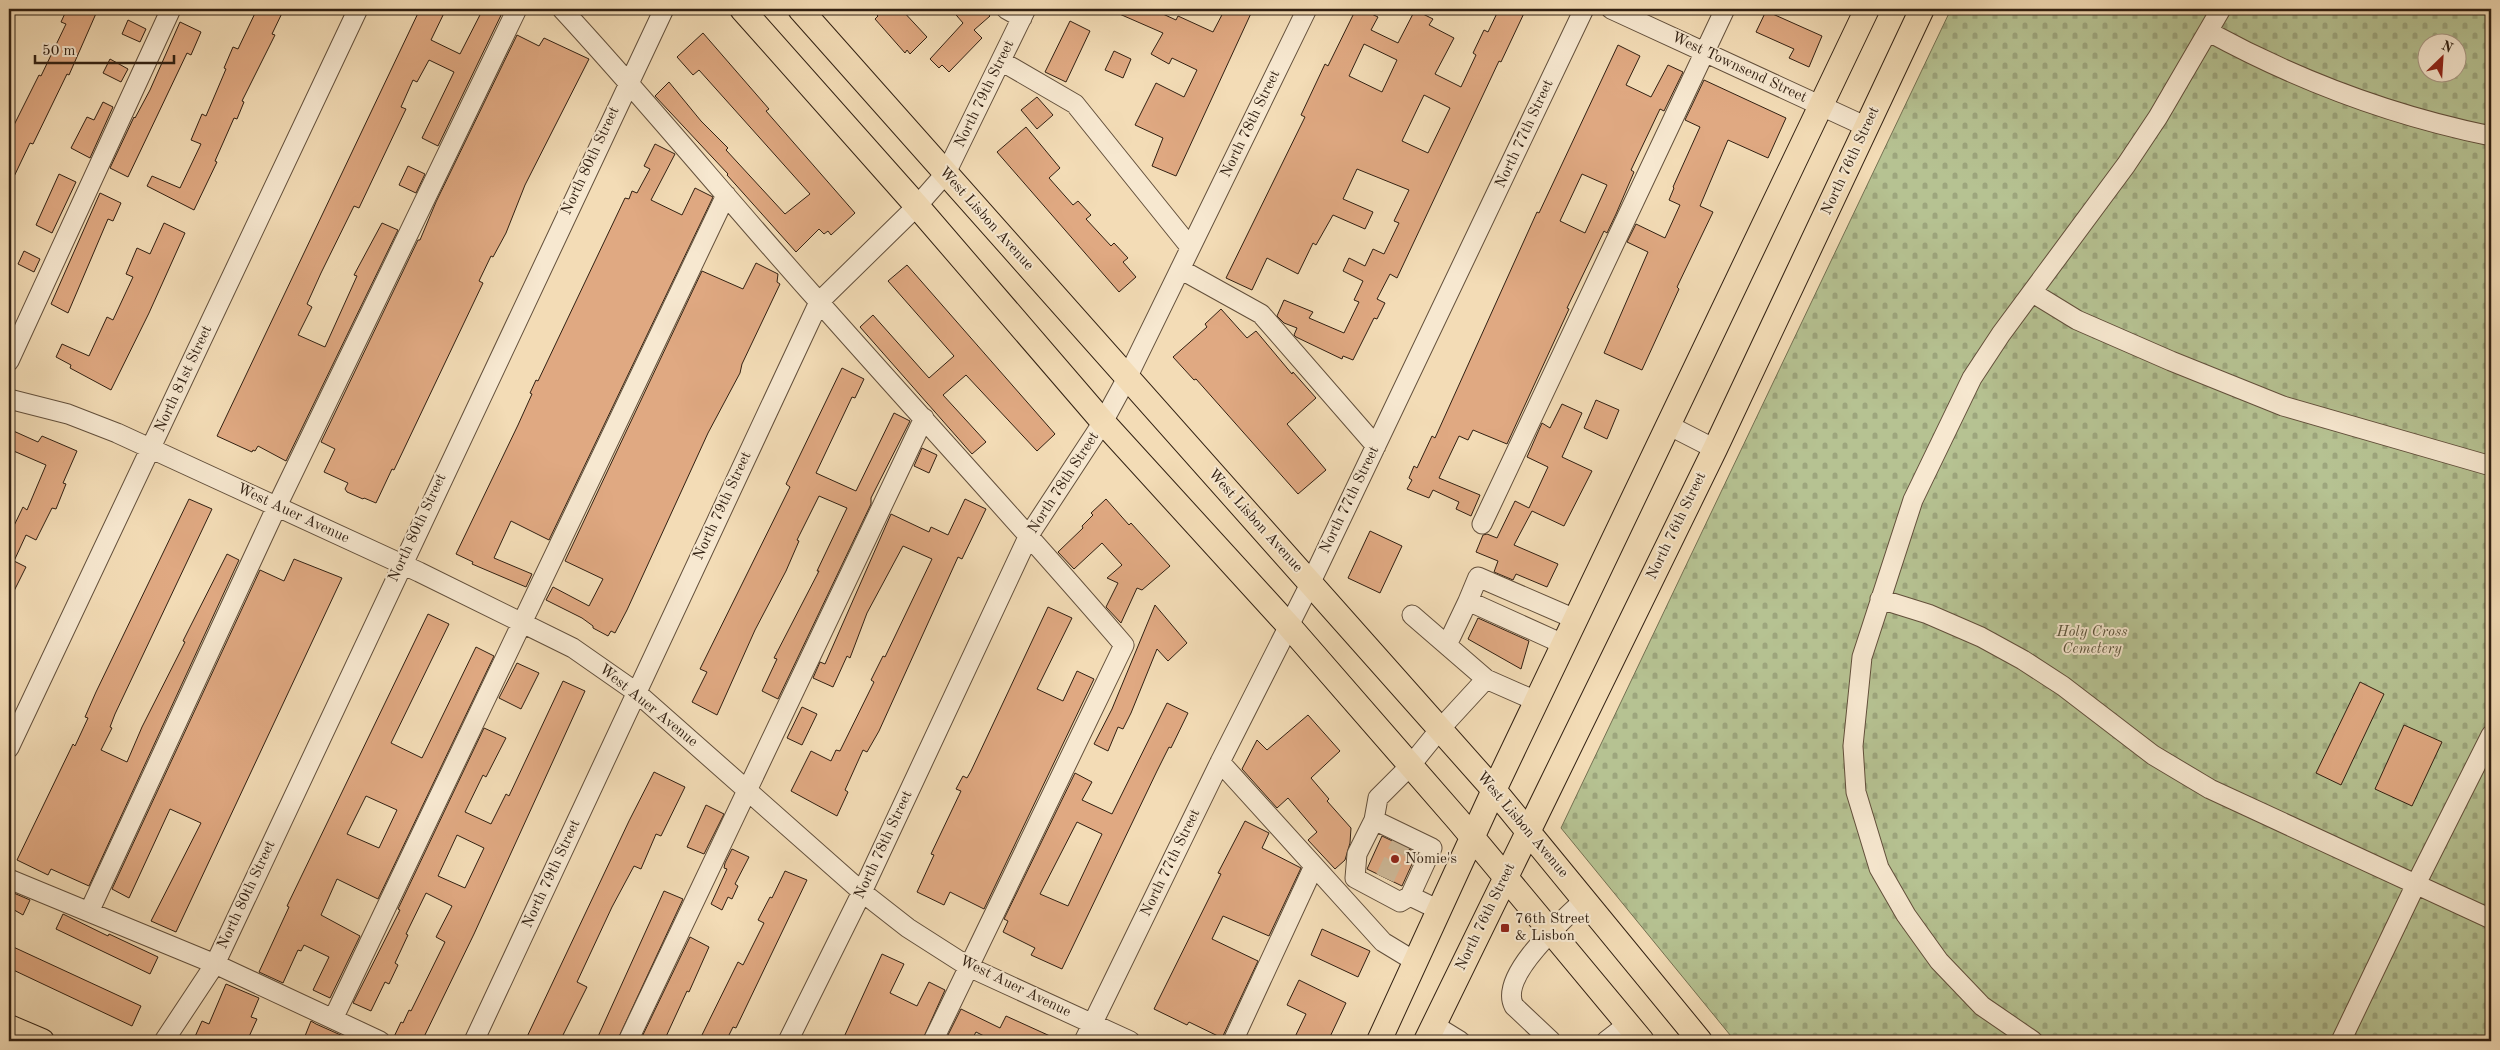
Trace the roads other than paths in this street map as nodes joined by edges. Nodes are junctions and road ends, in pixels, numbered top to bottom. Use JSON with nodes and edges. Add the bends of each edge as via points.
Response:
{"nodes":[{"id":1,"x":171,"y":9,"type":"edge"},
{"id":2,"x":358,"y":9,"type":"edge"},
{"id":3,"x":518,"y":9,"type":"edge"},
{"id":4,"x":562,"y":9,"type":"edge"},
{"id":5,"x":664,"y":9,"type":"edge"},
{"id":6,"x":742,"y":9,"type":"edge"},
{"id":7,"x":800,"y":9,"type":"edge"},
{"id":8,"x":1307,"y":9,"type":"edge"},
{"id":9,"x":1584,"y":9,"type":"edge"},
{"id":10,"x":1611,"y":9,"type":"edge"},
{"id":11,"x":1725,"y":9,"type":"edge"},
{"id":12,"x":1867,"y":9,"type":"edge"},
{"id":13,"x":1922,"y":9,"type":"edge"},
{"id":14,"x":2221,"y":9,"type":"edge"},
{"id":15,"x":1018,"y":12,"type":"edge"},
{"id":16,"x":2209,"y":32,"type":"junction"},
{"id":17,"x":1705,"y":51,"type":"junction"},
{"id":18,"x":1001,"y":61,"type":"junction"},
{"id":19,"x":629,"y":81,"type":"junction"},
{"id":20,"x":1821,"y":106,"type":"junction"},
{"id":21,"x":1867,"y":127,"type":"junction"},
{"id":22,"x":2491,"y":136,"type":"edge"},
{"id":23,"x":946,"y":173,"type":"junction"},
{"id":24,"x":726,"y":195,"type":"junction"},
{"id":25,"x":917,"y":206,"type":"junction"},
{"id":26,"x":1190,"y":247,"type":"junction"},
{"id":27,"x":1180,"y":269,"type":"junction"},
{"id":28,"x":2033,"y":294,"type":"junction"},
{"id":29,"x":819,"y":302,"type":"junction"},
{"id":30,"x":9,"y":361,"type":"edge"},
{"id":31,"x":1127,"y":378,"type":"junction"},
{"id":32,"x":9,"y":399,"type":"edge"},
{"id":33,"x":924,"y":418,"type":"junction"},
{"id":34,"x":1103,"y":422,"type":"junction"},
{"id":35,"x":1668,"y":425,"type":"junction"},
{"id":36,"x":1376,"y":446,"type":"junction"},
{"id":37,"x":151,"y":448,"type":"junction"},
{"id":38,"x":1715,"y":449,"type":"junction"},
{"id":39,"x":2491,"y":466,"type":"edge"},
{"id":40,"x":277,"y":506,"type":"junction"},
{"id":41,"x":1482,"y":524,"type":"dead end"},
{"id":42,"x":1029,"y":534,"type":"junction"},
{"id":43,"x":401,"y":564,"type":"junction"},
{"id":44,"x":1310,"y":584,"type":"junction"},
{"id":45,"x":1880,"y":599,"type":"junction"},
{"id":46,"x":1468,"y":601,"type":"junction"},
{"id":47,"x":1412,"y":615,"type":"dead end"},
{"id":48,"x":1575,"y":619,"type":"junction"},
{"id":49,"x":522,"y":622,"type":"junction"},
{"id":50,"x":1289,"y":626,"type":"junction"},
{"id":51,"x":1563,"y":644,"type":"junction"},
{"id":52,"x":1447,"y":645,"type":"junction"},
{"id":53,"x":1486,"y":679,"type":"junction"},
{"id":54,"x":636,"y":692,"type":"junction"},
{"id":55,"x":1536,"y":702,"type":"junction"},
{"id":56,"x":1440,"y":729,"type":"junction"},
{"id":57,"x":2491,"y":735,"type":"edge"},
{"id":58,"x":9,"y":748,"type":"edge"},
{"id":59,"x":1220,"y":762,"type":"junction"},
{"id":60,"x":1410,"y":766,"type":"junction"},
{"id":61,"x":1494,"y":790,"type":"junction"},
{"id":62,"x":748,"y":791,"type":"junction"},
{"id":63,"x":1374,"y":820,"type":"junction"},
{"id":64,"x":1528,"y":832,"type":"junction"},
{"id":65,"x":1472,"y":837,"type":"junction"},
{"id":66,"x":1314,"y":866,"type":"junction"},
{"id":67,"x":9,"y":878,"type":"edge"},
{"id":68,"x":1506,"y":878,"type":"junction"},
{"id":69,"x":2416,"y":884,"type":"junction"},
{"id":70,"x":862,"y":892,"type":"junction"},
{"id":71,"x":1410,"y":896,"type":"junction"},
{"id":72,"x":1584,"y":900,"type":"junction"},
{"id":73,"x":1439,"y":910,"type":"junction"},
{"id":74,"x":89,"y":912,"type":"junction"},
{"id":75,"x":2491,"y":919,"type":"edge"},
{"id":76,"x":1552,"y":931,"type":"junction"},
{"id":77,"x":1416,"y":962,"type":"junction"},
{"id":78,"x":215,"y":964,"type":"junction"},
{"id":79,"x":969,"y":967,"type":"junction"},
{"id":80,"x":333,"y":1019,"type":"junction"},
{"id":81,"x":1092,"y":1023,"type":"junction"},
{"id":82,"x":9,"y":1026,"type":"edge"},
{"id":83,"x":1430,"y":1033,"type":"edge"},
{"id":84,"x":1635,"y":1033,"type":"edge"},
{"id":85,"x":42,"y":1041,"type":"edge"},
{"id":86,"x":164,"y":1041,"type":"edge"},
{"id":87,"x":380,"y":1041,"type":"edge"},
{"id":88,"x":474,"y":1041,"type":"edge"},
{"id":89,"x":628,"y":1041,"type":"edge"},
{"id":90,"x":788,"y":1041,"type":"edge"},
{"id":91,"x":934,"y":1041,"type":"edge"},
{"id":92,"x":1084,"y":1041,"type":"edge"},
{"id":93,"x":1130,"y":1041,"type":"edge"},
{"id":94,"x":1233,"y":1041,"type":"edge"},
{"id":95,"x":1379,"y":1041,"type":"edge"},
{"id":96,"x":1460,"y":1041,"type":"edge"},
{"id":97,"x":1551,"y":1041,"type":"edge"},
{"id":98,"x":1606,"y":1041,"type":"edge"},
{"id":99,"x":1700,"y":1041,"type":"edge"},
{"id":100,"x":2033,"y":1041,"type":"edge"},
{"id":101,"x":2342,"y":1041,"type":"edge"}],
"edges":[{"from":1,"to":30,"type":"street"},
{"from":2,"to":37,"type":"street","name":"North 81st Street"},
{"from":3,"to":40,"type":"street"},
{"from":4,"to":19,"type":"street"},
{"from":5,"to":19,"type":"street","name":"North 80th Street"},
{"from":6,"to":25,"type":"main road"},
{"from":7,"to":23,"type":"main road","name":"West Lisbon Avenue"},
{"from":8,"to":26,"type":"street","name":"North 78th Street"},
{"from":9,"to":36,"type":"street","name":"North 77th Street"},
{"from":10,"to":17,"type":"street","name":"West Townsend Street"},
{"from":11,"to":17,"type":"street"},
{"from":12,"to":20,"type":"main road"},
{"from":13,"to":21,"type":"main road","name":"North 76th Street"},
{"from":14,"to":16,"type":"street"},
{"from":15,"to":18,"type":"street","name":"North 79th Street"},
{"from":16,"to":22,"type":"street","via":[[2351,97],[2448,127]]},
{"from":16,"to":28,"type":"street","via":[[2126,165]]},
{"from":17,"to":20,"type":"street","name":"West Townsend Street"},
{"from":17,"to":41,"type":"street"},
{"from":18,"to":23,"type":"street","name":"North 79th Street"},
{"from":18,"to":26,"type":"street","via":[[1075,104]]},
{"from":19,"to":24,"type":"street"},
{"from":19,"to":43,"type":"street","name":"North 80th Street"},
{"from":20,"to":21,"type":"street","name":"West Townsend Street"},
{"from":20,"to":35,"type":"main road"},
{"from":21,"to":38,"type":"main road","name":"North 76th Street"},
{"from":23,"to":25,"type":"street","name":"North 79th Street"},
{"from":23,"to":31,"type":"main road","name":"West Lisbon Avenue"},
{"from":24,"to":29,"type":"street"},
{"from":24,"to":49,"type":"street"},
{"from":25,"to":29,"type":"street","name":"North 79th Street"},
{"from":25,"to":34,"type":"main road"},
{"from":26,"to":27,"type":"street","name":"North 78th Street"},
{"from":27,"to":31,"type":"street","name":"North 78th Street"},
{"from":27,"to":36,"type":"street","via":[[1261,314]]},
{"from":28,"to":39,"type":"street","via":[[2077,320],[2283,406]]},
{"from":28,"to":45,"type":"street","via":[[1972,378],[1913,500]]},
{"from":29,"to":33,"type":"street"},
{"from":29,"to":54,"type":"street","name":"North 79th Street"},
{"from":31,"to":34,"type":"street","name":"North 78th Street"},
{"from":31,"to":44,"type":"main road","name":"West Lisbon Avenue"},
{"from":32,"to":37,"type":"street","name":"West Auer Avenue","via":[[68,414]]},
{"from":33,"to":42,"type":"street"},
{"from":33,"to":62,"type":"street"},
{"from":34,"to":42,"type":"street","name":"North 78th Street"},
{"from":34,"to":50,"type":"main road"},
{"from":35,"to":38,"type":"street"},
{"from":35,"to":48,"type":"main road"},
{"from":36,"to":44,"type":"street","name":"North 77th Street"},
{"from":37,"to":40,"type":"street","name":"West Auer Avenue"},
{"from":37,"to":58,"type":"street","name":"North 81st Street"},
{"from":38,"to":64,"type":"main road","name":"North 76th Street"},
{"from":40,"to":43,"type":"street","name":"West Auer Avenue"},
{"from":40,"to":74,"type":"street"},
{"from":42,"to":70,"type":"street","name":"North 78th Street"},
{"from":42,"to":79,"type":"street","via":[[1124,645]]},
{"from":43,"to":49,"type":"street","name":"West Auer Avenue"},
{"from":43,"to":78,"type":"street","name":"North 80th Street"},
{"from":44,"to":50,"type":"street","name":"North 77th Street"},
{"from":44,"to":56,"type":"main road","name":"West Lisbon Avenue"},
{"from":45,"to":69,"type":"street","via":[[1928,614],[1980,637],[2063,686],[2153,755],[2210,789]]},
{"from":45,"to":100,"type":"street","via":[[1862,657],[1853,746],[1856,792],[1879,868],[1906,915],[1939,961],[1982,1006]]},
{"from":46,"to":48,"type":"street","via":[[1478,577]]},
{"from":46,"to":51,"type":"street"},
{"from":46,"to":52,"type":"street"},
{"from":47,"to":52,"type":"street"},
{"from":48,"to":51,"type":"main road"},
{"from":49,"to":54,"type":"street","name":"West Auer Avenue","via":[[573,648]]},
{"from":49,"to":80,"type":"street"},
{"from":50,"to":59,"type":"street","name":"North 77th Street"},
{"from":50,"to":60,"type":"main road"},
{"from":51,"to":55,"type":"main road"},
{"from":52,"to":53,"type":"street"},
{"from":53,"to":55,"type":"street"},
{"from":53,"to":56,"type":"street"},
{"from":54,"to":62,"type":"street","name":"West Auer Avenue"},
{"from":54,"to":88,"type":"street","name":"North 79th Street"},
{"from":55,"to":61,"type":"main road"},
{"from":56,"to":60,"type":"street"},
{"from":56,"to":61,"type":"main road","name":"West Lisbon Avenue"},
{"from":57,"to":69,"type":"street"},
{"from":59,"to":66,"type":"street"},
{"from":59,"to":81,"type":"street","name":"North 77th Street"},
{"from":60,"to":63,"type":"street","via":[[1378,798]]},
{"from":60,"to":65,"type":"main road"},
{"from":61,"to":64,"type":"main road","name":"West Lisbon Avenue"},
{"from":61,"to":65,"type":"main road"},
{"from":62,"to":70,"type":"street","name":"West Auer Avenue"},
{"from":62,"to":89,"type":"street"},
{"from":63,"to":71,"type":"street","via":[[1432,848]]},
{"from":63,"to":71,"type":"street","via":[[1357,854],[1355,878],[1382,885],[1400,902]]},
{"from":64,"to":68,"type":"main road","name":"North 76th Street"},
{"from":64,"to":72,"type":"main road","name":"West Lisbon Avenue"},
{"from":65,"to":68,"type":"main road"},
{"from":65,"to":73,"type":"main road"},
{"from":66,"to":77,"type":"street","via":[[1383,942]]},
{"from":66,"to":94,"type":"street"},
{"from":67,"to":74,"type":"street"},
{"from":68,"to":76,"type":"main road"},
{"from":68,"to":83,"type":"main road","name":"North 76th Street"},
{"from":69,"to":75,"type":"street"},
{"from":69,"to":101,"type":"street"},
{"from":70,"to":79,"type":"street","name":"West Auer Avenue","via":[[908,928]]},
{"from":70,"to":90,"type":"street","name":"North 78th Street"},
{"from":71,"to":73,"type":"street"},
{"from":72,"to":76,"type":"street"},
{"from":72,"to":99,"type":"main road","name":"West Lisbon Avenue"},
{"from":73,"to":77,"type":"main road"},
{"from":74,"to":78,"type":"street"},
{"from":76,"to":84,"type":"main road"},
{"from":76,"to":97,"type":"street","via":[[1513,983],[1511,1000]]},
{"from":77,"to":95,"type":"main road"},
{"from":78,"to":80,"type":"street"},
{"from":78,"to":86,"type":"street","name":"North 80th Street"},
{"from":79,"to":81,"type":"street","name":"West Auer Avenue"},
{"from":79,"to":91,"type":"street"},
{"from":80,"to":87,"type":"street"},
{"from":81,"to":92,"type":"street","name":"North 77th Street"},
{"from":81,"to":93,"type":"street","name":"West Auer Avenue"},
{"from":82,"to":85,"type":"main road"},
{"from":83,"to":96,"type":"street"},
{"from":84,"to":98,"type":"street"}]}
